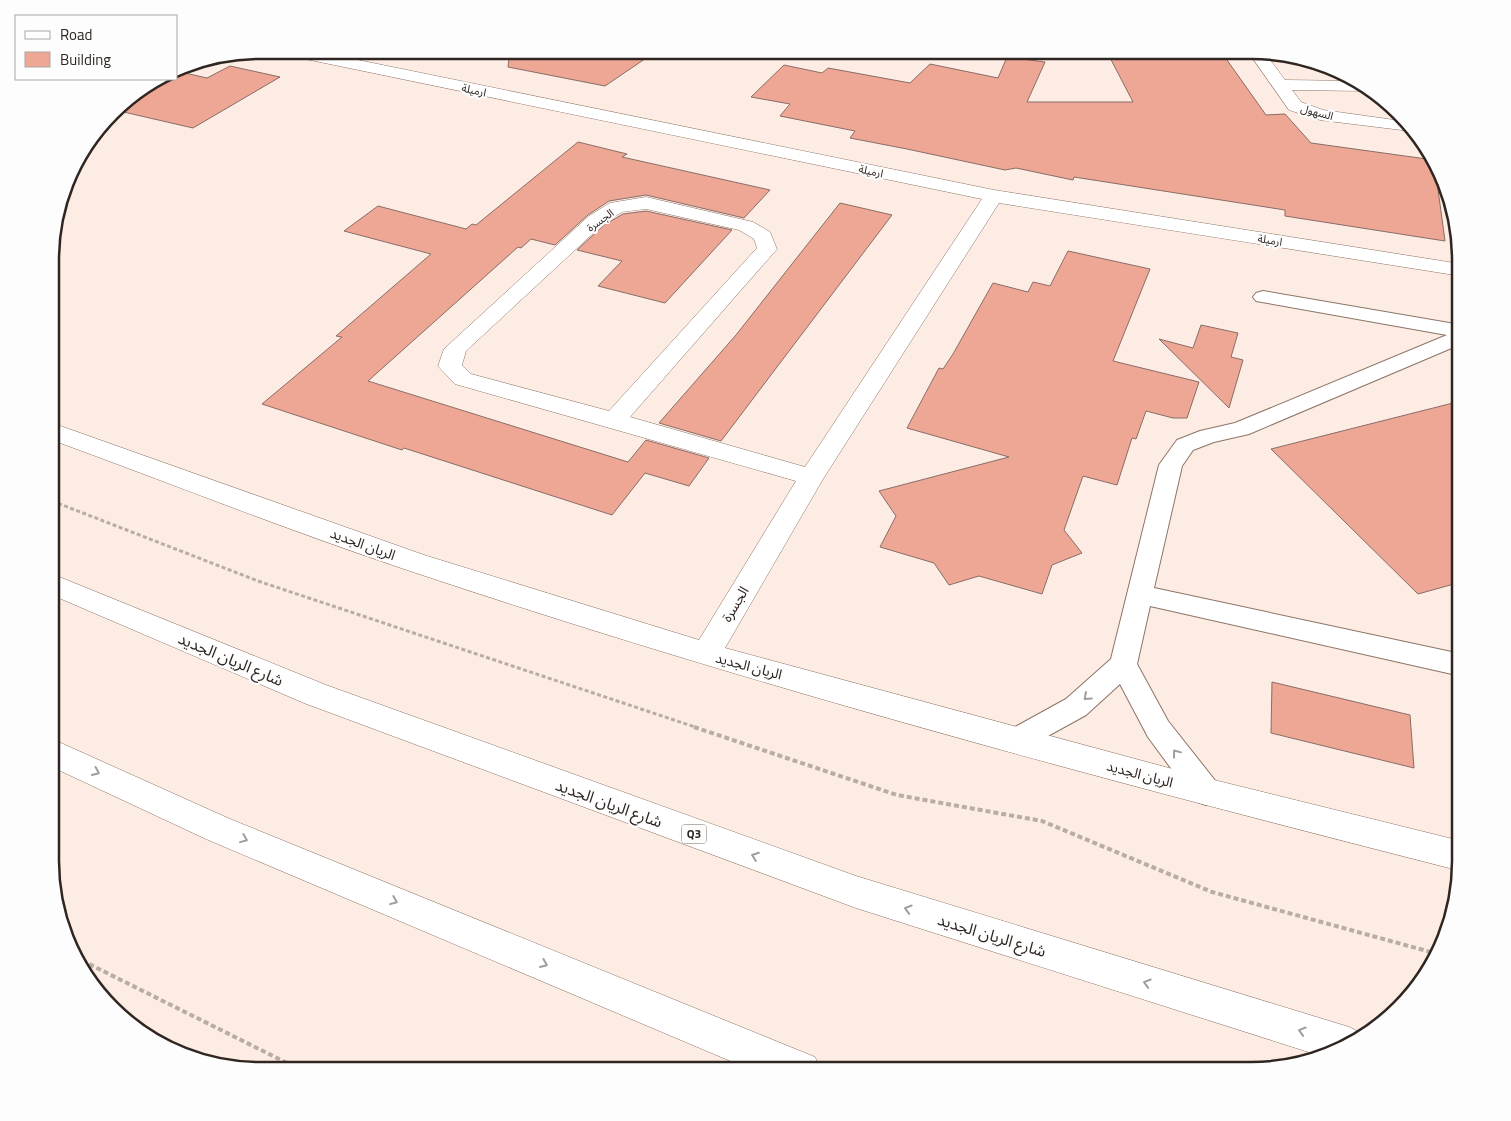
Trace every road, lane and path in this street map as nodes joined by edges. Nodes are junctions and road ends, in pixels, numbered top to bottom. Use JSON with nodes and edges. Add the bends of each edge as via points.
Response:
{"nodes":[{"id":1,"x":359,"y":59,"type":"edge"},
{"id":2,"x":1261,"y":59,"type":"edge"},
{"id":3,"x":1280,"y":85,"type":"junction"},
{"id":4,"x":1352,"y":86,"type":"edge"},
{"id":5,"x":1401,"y":126,"type":"edge"},
{"id":6,"x":994,"y":196,"type":"junction"},
{"id":7,"x":1452,"y":269,"type":"edge"},
{"id":8,"x":1263,"y":297,"type":"dead end"},
{"id":9,"x":1452,"y":329,"type":"edge"},
{"id":10,"x":1452,"y":340,"type":"edge"},
{"id":11,"x":614,"y":420,"type":"junction"},
{"id":12,"x":59,"y":434,"type":"edge"},
{"id":13,"x":811,"y":477,"type":"junction"},
{"id":14,"x":59,"y":503,"type":"edge"},
{"id":15,"x":59,"y":587,"type":"edge"},
{"id":16,"x":1140,"y":594,"type":"junction"},
{"id":17,"x":706,"y":654,"type":"junction"},
{"id":18,"x":1123,"y":664,"type":"junction"},
{"id":19,"x":1452,"y":664,"type":"edge"},
{"id":20,"x":1016,"y":740,"type":"junction"},
{"id":21,"x":59,"y":755,"type":"edge"},
{"id":22,"x":1206,"y":792,"type":"junction"},
{"id":23,"x":1452,"y":854,"type":"edge"},
{"id":24,"x":1431,"y":952,"type":"edge"},
{"id":25,"x":86,"y":961,"type":"edge"},
{"id":26,"x":1338,"y":1043,"type":"edge"},
{"id":27,"x":285,"y":1062,"type":"edge"},
{"id":28,"x":779,"y":1062,"type":"edge"}],
"edges":[{"from":1,"to":6,"type":"main road","name":"ارميلة"},
{"from":2,"to":3,"type":"main road","name":"السهول"},
{"from":3,"to":4,"type":"main road"},
{"from":3,"to":5,"type":"main road","name":"السهول","via":[[1296,106],[1320,115]]},
{"from":6,"to":7,"type":"main road","name":"ارميلة"},
{"from":6,"to":13,"type":"main road","name":"الجسرة"},
{"from":8,"to":9,"type":"lane"},
{"from":10,"to":16,"type":"lane","via":[[1241,429],[1185,445],[1171,465]]},
{"from":11,"to":11,"type":"main road","name":"الجسرة","via":[[463,379],[450,366],[455,349],[596,220],[617,207],[646,203],[746,226],[764,236],[767,249]]},
{"from":11,"to":13,"type":"main road","name":"الجسرة"},
{"from":12,"to":17,"type":"main road","name":"الريان الجديد","via":[[414,562]]},
{"from":13,"to":17,"type":"main road","name":"الجسرة"},
{"from":14,"to":24,"type":"path","via":[[258,581],[888,792],[1042,822],[1212,892]]},
{"from":26,"to":15,"type":"main road","name":"شارع الريان الجديد","number":"Q3","one_way":true,"via":[[856,892],[315,694]]},
{"from":16,"to":18,"type":"lane"},
{"from":16,"to":19,"type":"lane"},
{"from":17,"to":20,"type":"main road","name":"الريان الجديد"},
{"from":18,"to":20,"type":"lane","one_way":true,"via":[[1076,707]]},
{"from":22,"to":18,"type":"lane","one_way":true,"via":[[1158,729]]},
{"from":20,"to":22,"type":"main road","name":"الريان الجديد"},
{"from":21,"to":28,"type":"main road","one_way":true,"via":[[218,828]]},
{"from":22,"to":23,"type":"main road","name":"الريان الجديد"},
{"from":25,"to":27,"type":"path"}]}
